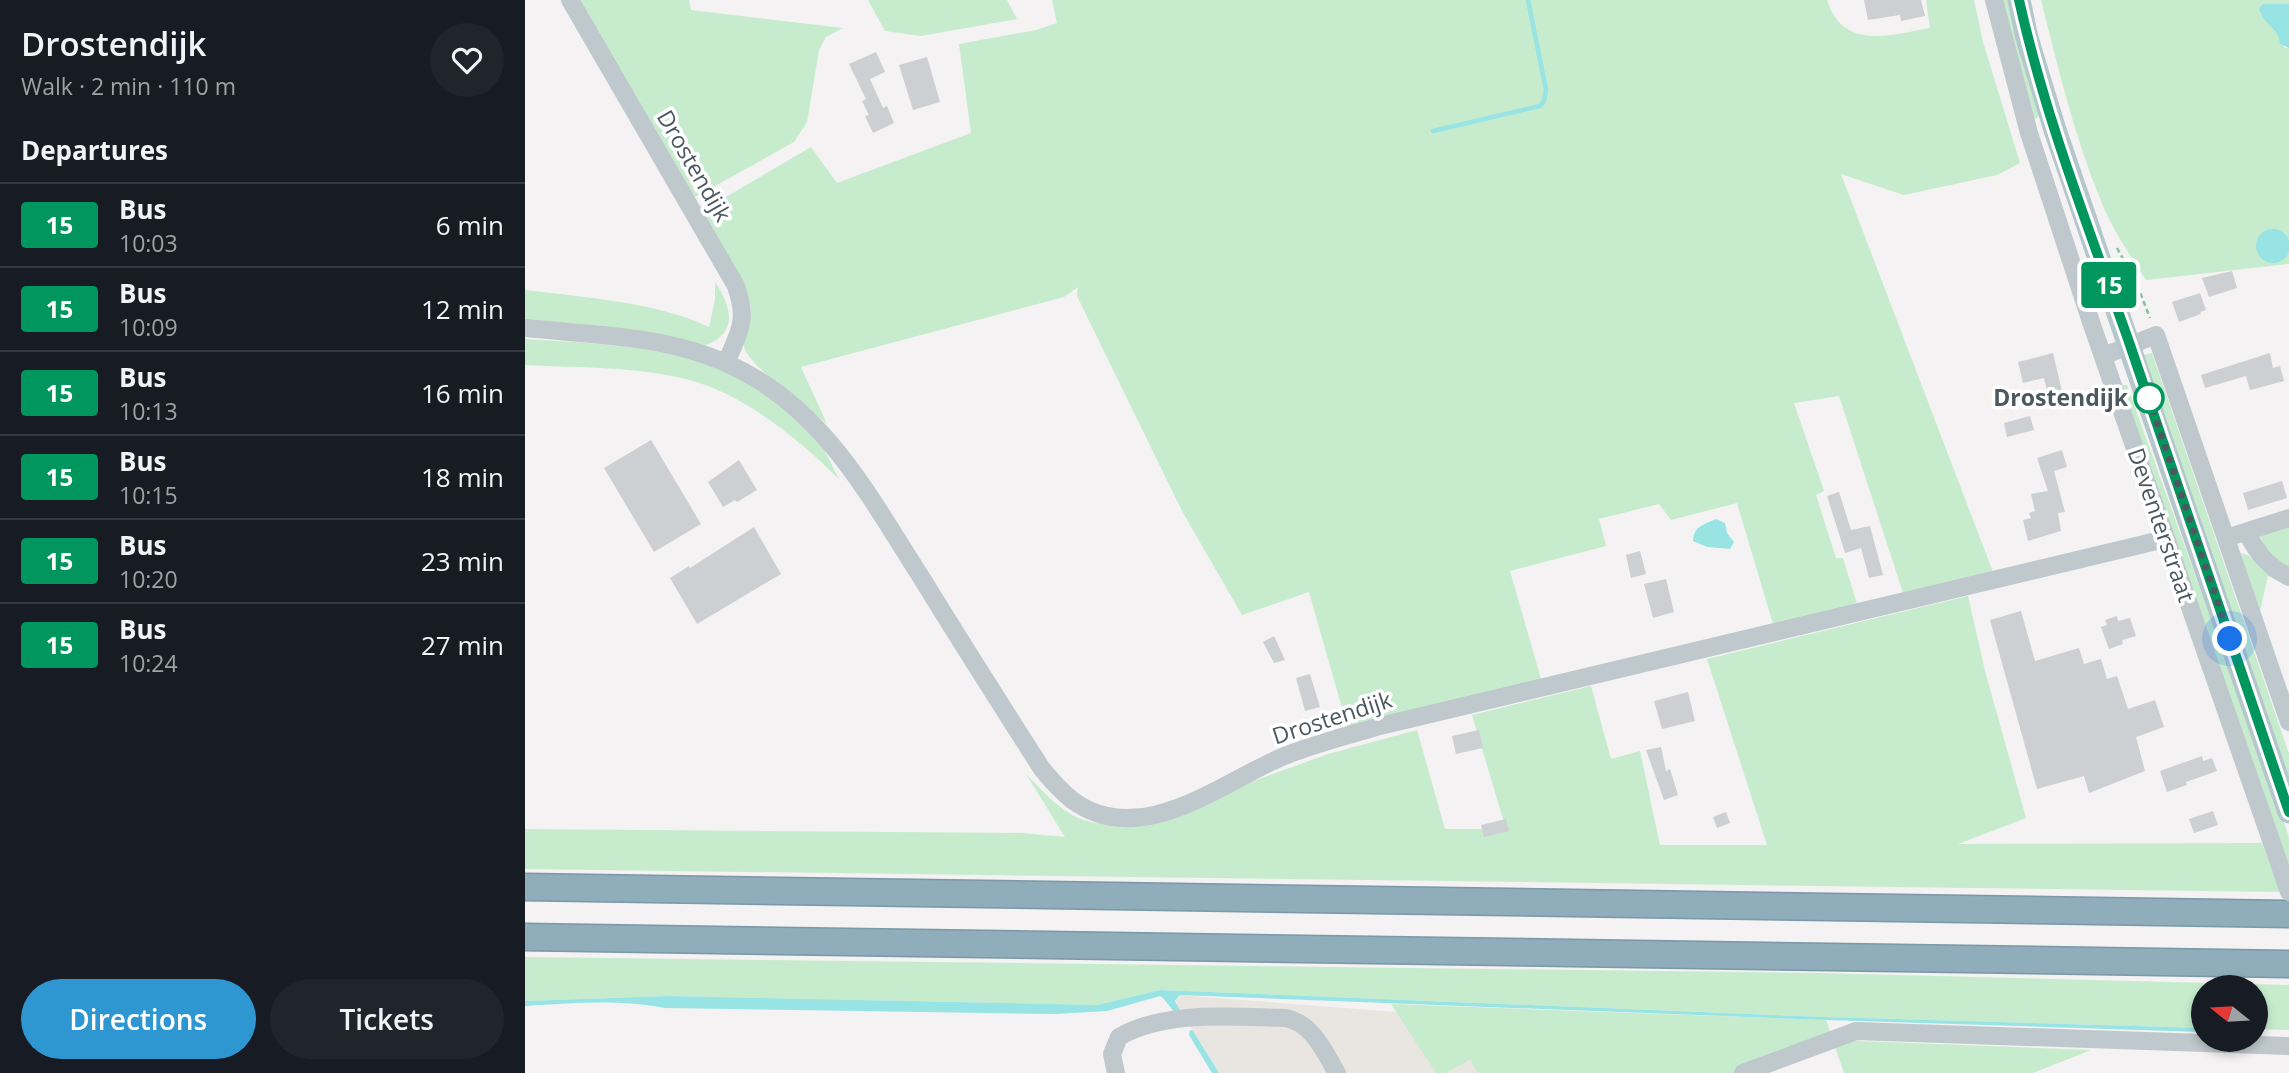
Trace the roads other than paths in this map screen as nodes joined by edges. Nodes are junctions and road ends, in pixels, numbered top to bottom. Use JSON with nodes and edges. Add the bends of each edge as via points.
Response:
{"nodes":[{"id":1,"x":570,"y":0,"type":"edge"},
{"id":2,"x":1994,"y":0,"type":"edge"},
{"id":3,"x":2018,"y":0,"type":"edge"},
{"id":4,"x":525,"y":328,"type":"edge"},
{"id":5,"x":2130,"y":345,"type":"junction"},
{"id":6,"x":2103,"y":356,"type":"junction"},
{"id":7,"x":726,"y":363,"type":"junction"},
{"id":8,"x":2289,"y":519,"type":"edge"},
{"id":9,"x":2247,"y":533,"type":"junction"},
{"id":10,"x":2226,"y":538,"type":"junction"},
{"id":11,"x":2165,"y":540,"type":"junction"},
{"id":12,"x":2289,"y":577,"type":"edge"},
{"id":13,"x":2289,"y":722,"type":"edge"},
{"id":14,"x":2289,"y":812,"type":"edge"},
{"id":15,"x":525,"y":887,"type":"edge"},
{"id":16,"x":2289,"y":892,"type":"edge"},
{"id":17,"x":2279,"y":914,"type":"edge"},
{"id":18,"x":525,"y":937,"type":"edge"},
{"id":19,"x":2288,"y":964,"type":"edge"},
{"id":20,"x":2289,"y":1046,"type":"edge"},
{"id":21,"x":1116,"y":1073,"type":"edge"},
{"id":22,"x":1338,"y":1073,"type":"edge"},
{"id":23,"x":1743,"y":1073,"type":"edge"}],
"edges":[{"from":1,"to":7,"type":"street","name":"Drostendijk","via":[[736,286],[743,307],[741,327]]},
{"from":2,"to":6,"type":"street","name":"Deventerstraat","via":[[2029,133]]},
{"from":3,"to":5,"type":"main road","name":"Deventerstraat","via":[[2055,130]]},
{"from":4,"to":7,"type":"street","name":"Drostendijk","via":[[670,345]]},
{"from":5,"to":6,"type":"street"},
{"from":5,"to":10,"type":"street","via":[[2156,335]]},
{"from":5,"to":14,"type":"main road","name":"Deventerstraat"},
{"from":6,"to":11,"type":"street","name":"Deventerstraat"},
{"from":7,"to":11,"type":"street","name":"Drostendijk","via":[[764,382],[825,435],[864,488],[1042,769],[1075,802],[1120,818],[1171,811],[1284,756],[1380,726]]},
{"from":8,"to":9,"type":"street"},
{"from":9,"to":10,"type":"street"},
{"from":9,"to":12,"type":"street","via":[[2261,558]]},
{"from":10,"to":13,"type":"street"},
{"from":11,"to":16,"type":"street","name":"Deventerstraat"},
{"from":15,"to":17,"type":"highway"},
{"from":18,"to":19,"type":"highway"},
{"from":20,"to":23,"type":"street","via":[[1856,1031]]},
{"from":21,"to":22,"type":"street","via":[[1112,1054],[1119,1037],[1134,1028],[1202,1016],[1297,1020],[1315,1037]]}]}
